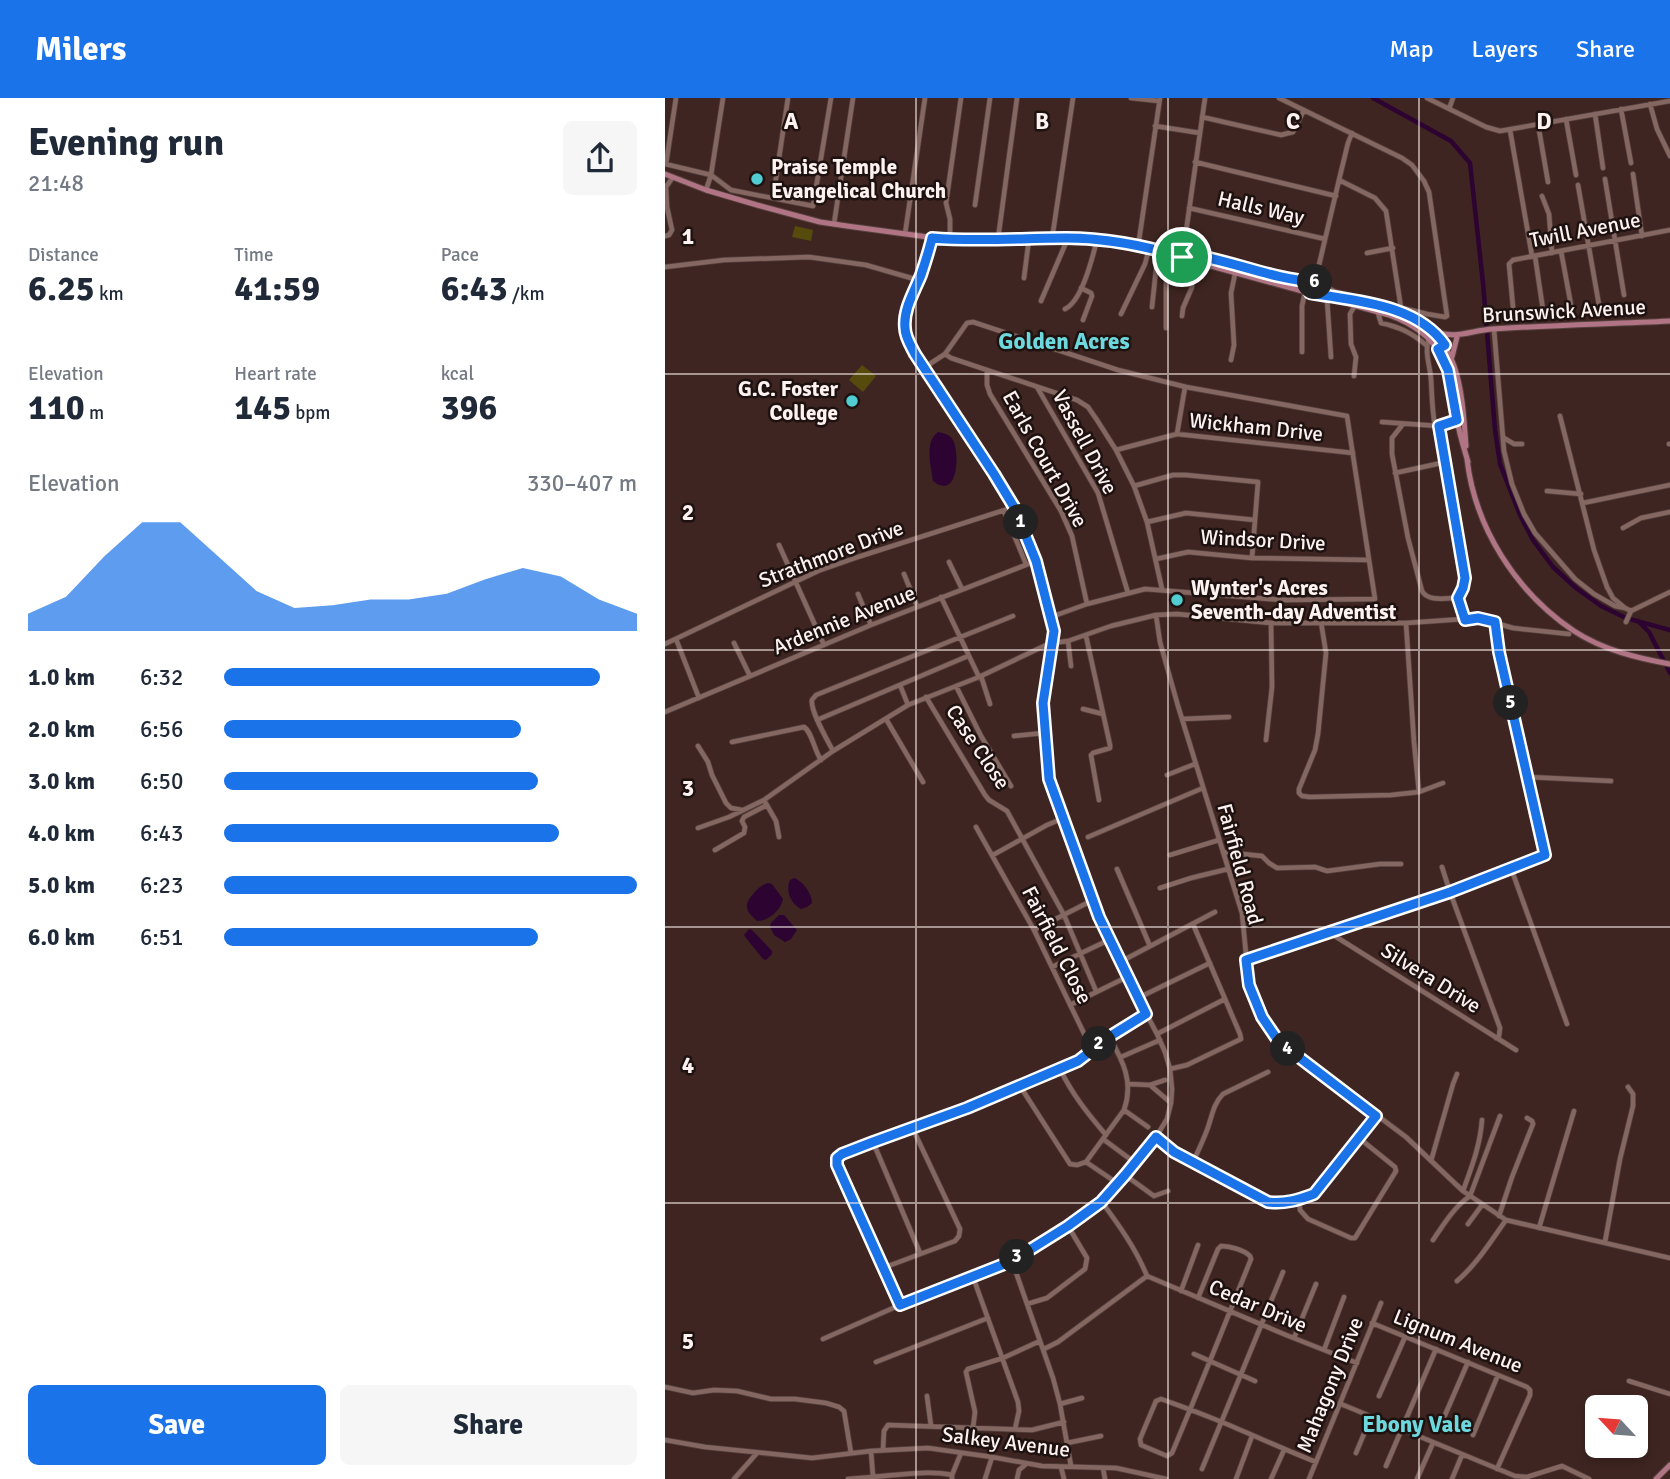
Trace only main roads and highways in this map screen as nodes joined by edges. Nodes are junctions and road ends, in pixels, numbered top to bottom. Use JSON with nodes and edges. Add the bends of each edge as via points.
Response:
{"nodes":[{"id":1,"x":665,"y":174,"type":"edge"},
{"id":2,"x":794,"y":204,"type":"road end"},
{"id":3,"x":791,"y":213,"type":"junction"},
{"id":4,"x":1308,"y":293,"type":"junction"},
{"id":5,"x":1670,"y":321,"type":"edge"},
{"id":6,"x":1432,"y":330,"type":"junction"},
{"id":7,"x":1459,"y":336,"type":"junction"},
{"id":8,"x":1445,"y":345,"type":"junction"},
{"id":9,"x":1438,"y":349,"type":"junction"},
{"id":10,"x":1451,"y":358,"type":"junction"},
{"id":11,"x":1468,"y":462,"type":"junction"},
{"id":12,"x":1670,"y":664,"type":"edge"},
{"id":13,"x":1670,"y":1465,"type":"edge"},
{"id":14,"x":1657,"y":1479,"type":"edge"}],
"edges":[{"from":1,"to":3,"type":"main road"},
{"from":2,"to":3,"type":"main road"},
{"from":3,"to":4,"type":"main road","via":[[820,222],[950,240],[1068,238],[1149,248]]},
{"from":4,"to":6,"type":"main road","via":[[1406,314]]},
{"from":4,"to":9,"type":"main road","via":[[1401,320]]},
{"from":5,"to":7,"type":"main road","name":"Brunswick Avenue","via":[[1492,329]]},
{"from":6,"to":7,"type":"main road","name":"Brunswick Avenue"},
{"from":6,"to":8,"type":"main road"},
{"from":7,"to":8,"type":"main road","name":"Brunswick Avenue"},
{"from":7,"to":10,"type":"main road"},
{"from":8,"to":9,"type":"main road","name":"Brunswick Avenue"},
{"from":8,"to":10,"type":"main road"},
{"from":9,"to":11,"type":"main road","via":[[1448,370]]},
{"from":10,"to":11,"type":"main road","via":[[1458,377]]},
{"from":11,"to":12,"type":"main road","via":[[1480,514],[1505,562],[1525,588],[1591,640],[1631,656]]},
{"from":13,"to":14,"type":"main road"}]}
